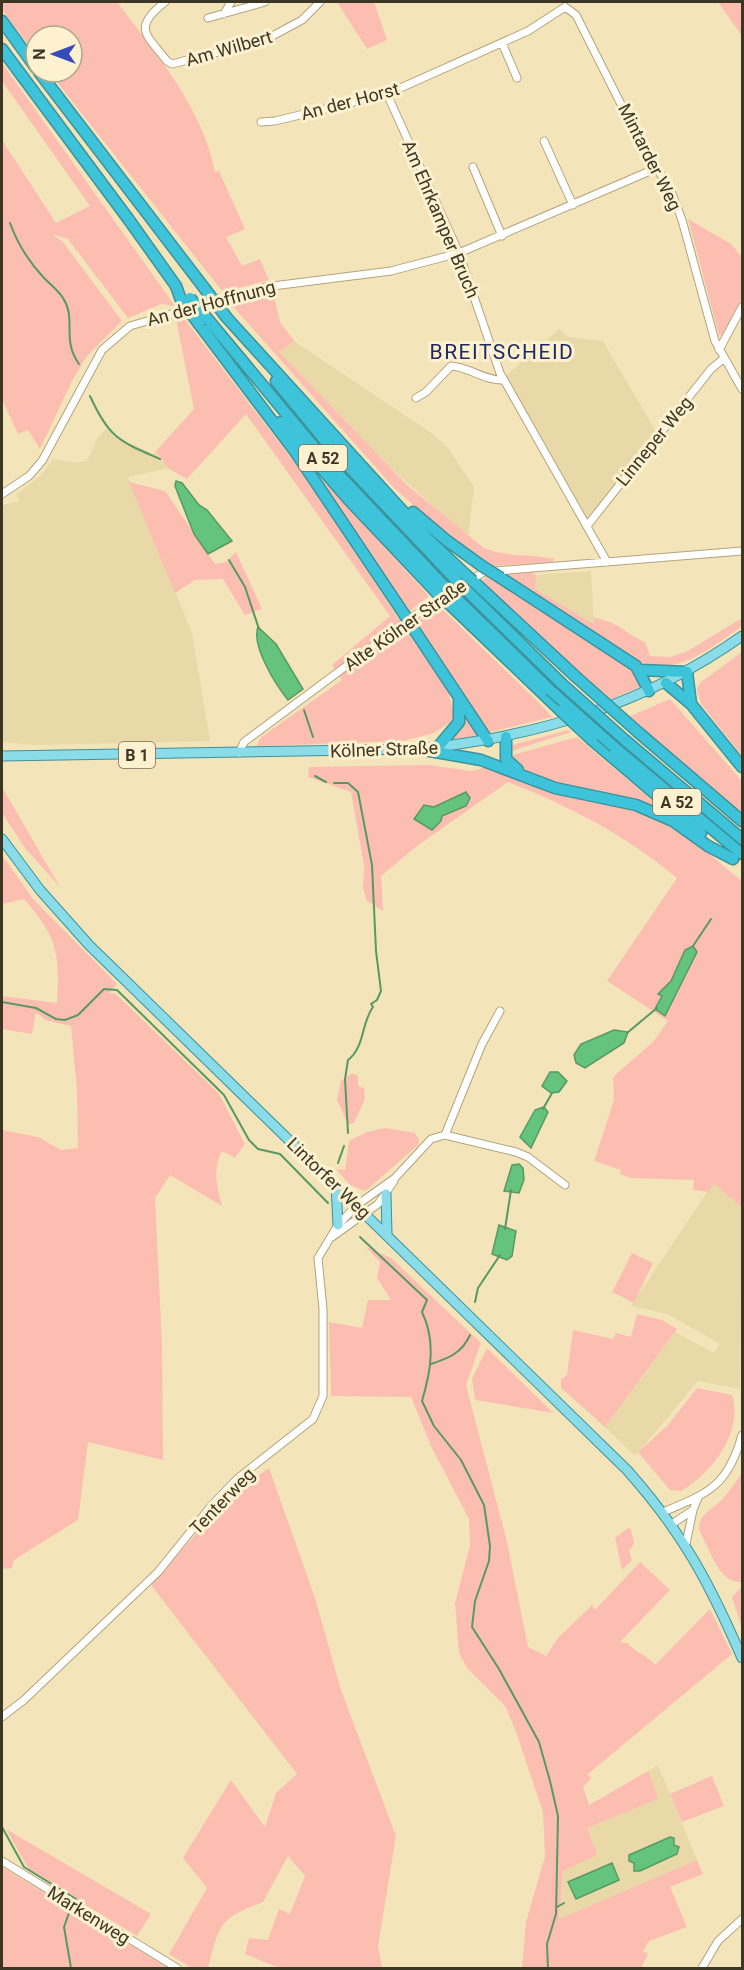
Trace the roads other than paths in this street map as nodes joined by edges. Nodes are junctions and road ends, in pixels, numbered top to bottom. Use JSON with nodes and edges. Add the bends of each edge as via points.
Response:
{"nodes":[{"id":1,"x":165,"y":2,"type":"edge"},
{"id":2,"x":231,"y":2,"type":"edge"},
{"id":3,"x":264,"y":2,"type":"edge"},
{"id":4,"x":320,"y":2,"type":"edge"},
{"id":5,"x":565,"y":4,"type":"edge"},
{"id":6,"x":224,"y":14,"type":"junction"},
{"id":7,"x":208,"y":18,"type":"dead end"},
{"id":8,"x":2,"y":21,"type":"edge"},
{"id":9,"x":502,"y":43,"type":"junction"},
{"id":10,"x":2,"y":49,"type":"edge"},
{"id":11,"x":24,"y":51,"type":"edge"},
{"id":12,"x":517,"y":78,"type":"dead end"},
{"id":13,"x":48,"y":84,"type":"edge"},
{"id":14,"x":387,"y":94,"type":"junction"},
{"id":15,"x":261,"y":122,"type":"dead end"},
{"id":16,"x":544,"y":141,"type":"dead end"},
{"id":17,"x":473,"y":167,"type":"dead end"},
{"id":18,"x":657,"y":168,"type":"junction"},
{"id":19,"x":573,"y":205,"type":"junction"},
{"id":20,"x":502,"y":236,"type":"junction"},
{"id":21,"x":459,"y":253,"type":"junction"},
{"id":22,"x":742,"y":307,"type":"edge"},
{"id":23,"x":227,"y":318,"type":"junction"},
{"id":24,"x":204,"y":323,"type":"junction"},
{"id":25,"x":719,"y":350,"type":"junction"},
{"id":26,"x":723,"y":358,"type":"junction"},
{"id":27,"x":230,"y":362,"type":"junction"},
{"id":28,"x":504,"y":380,"type":"junction"},
{"id":29,"x":742,"y":389,"type":"edge"},
{"id":30,"x":416,"y":398,"type":"dead end"},
{"id":31,"x":388,"y":491,"type":"junction"},
{"id":32,"x":2,"y":494,"type":"edge"},
{"id":33,"x":587,"y":526,"type":"junction"},
{"id":34,"x":742,"y":551,"type":"edge"},
{"id":35,"x":607,"y":562,"type":"junction"},
{"id":36,"x":465,"y":581,"type":"junction"},
{"id":37,"x":445,"y":593,"type":"junction"},
{"id":38,"x":742,"y":636,"type":"edge"},
{"id":39,"x":640,"y":670,"type":"junction"},
{"id":40,"x":687,"y":672,"type":"junction"},
{"id":41,"x":666,"y":683,"type":"junction"},
{"id":42,"x":649,"y":691,"type":"junction"},
{"id":43,"x":459,"y":698,"type":"junction"},
{"id":44,"x":691,"y":704,"type":"junction"},
{"id":45,"x":506,"y":737,"type":"junction"},
{"id":46,"x":488,"y":741,"type":"junction"},
{"id":47,"x":438,"y":747,"type":"junction"},
{"id":48,"x":418,"y":749,"type":"junction"},
{"id":49,"x":239,"y":753,"type":"junction"},
{"id":50,"x":2,"y":756,"type":"edge"},
{"id":51,"x":742,"y":767,"type":"edge"},
{"id":52,"x":528,"y":777,"type":"junction"},
{"id":53,"x":742,"y":821,"type":"edge"},
{"id":54,"x":2,"y":839,"type":"edge"},
{"id":55,"x":742,"y":839,"type":"edge"},
{"id":56,"x":738,"y":857,"type":"edge"},
{"id":57,"x":742,"y":866,"type":"edge"},
{"id":58,"x":500,"y":1011,"type":"dead end"},
{"id":59,"x":445,"y":1135,"type":"junction"},
{"id":60,"x":395,"y":1178,"type":"junction"},
{"id":61,"x":565,"y":1185,"type":"dead end"},
{"id":62,"x":336,"y":1186,"type":"junction"},
{"id":63,"x":386,"y":1194,"type":"junction"},
{"id":64,"x":357,"y":1205,"type":"junction"},
{"id":65,"x":367,"y":1215,"type":"junction"},
{"id":66,"x":338,"y":1225,"type":"junction"},
{"id":67,"x":387,"y":1234,"type":"junction"},
{"id":68,"x":330,"y":1239,"type":"junction"},
{"id":69,"x":742,"y":1435,"type":"edge"},
{"id":70,"x":698,"y":1498,"type":"junction"},
{"id":71,"x":693,"y":1510,"type":"junction"},
{"id":72,"x":663,"y":1512,"type":"junction"},
{"id":73,"x":672,"y":1524,"type":"junction"},
{"id":74,"x":687,"y":1544,"type":"junction"},
{"id":75,"x":742,"y":1658,"type":"edge"},
{"id":76,"x":2,"y":1718,"type":"edge"},
{"id":77,"x":2,"y":1861,"type":"edge"},
{"id":78,"x":742,"y":1919,"type":"edge"},
{"id":79,"x":177,"y":1968,"type":"edge"},
{"id":80,"x":702,"y":1968,"type":"edge"}],
"edges":[{"from":1,"to":4,"type":"street","name":"Am Wilbert","via":[[144,24],[172,64],[265,40],[302,20]]},
{"from":2,"to":6,"type":"street"},
{"from":3,"to":6,"type":"street"},
{"from":5,"to":9,"type":"street","name":"An der Horst","via":[[541,24]]},
{"from":5,"to":18,"type":"street","name":"Mintarder Weg","via":[[580,21]]},
{"from":6,"to":7,"type":"street"},
{"from":8,"to":11,"type":"highway"},
{"from":9,"to":12,"type":"street"},
{"from":9,"to":14,"type":"street","name":"An der Horst"},
{"from":10,"to":24,"type":"highway","number":"A 52","bridge":true},
{"from":13,"to":23,"type":"highway","number":"A 52","bridge":true},
{"from":14,"to":15,"type":"street","name":"An der Horst"},
{"from":14,"to":21,"type":"street","name":"Am Ehrkamper Bruch"},
{"from":16,"to":19,"type":"street"},
{"from":17,"to":20,"type":"street"},
{"from":18,"to":19,"type":"street","name":"An der Hoffnung"},
{"from":18,"to":25,"type":"street","name":"Mintarder Weg","via":[[682,220]]},
{"from":19,"to":20,"type":"street","name":"An der Hoffnung"},
{"from":20,"to":21,"type":"street","name":"An der Hoffnung"},
{"from":21,"to":28,"type":"street","name":"Am Ehrkamper Bruch"},
{"from":21,"to":32,"type":"street","name":"An der Hoffnung","via":[[391,271],[265,287],[130,326],[102,350],[42,461],[29,476]]},
{"from":22,"to":25,"type":"street"},
{"from":23,"to":31,"type":"highway"},
{"from":23,"to":36,"type":"highway","number":"A 52","via":[[332,449]]},
{"from":24,"to":27,"type":"highway"},
{"from":24,"to":37,"type":"highway","number":"A 52"},
{"from":25,"to":26,"type":"street","name":"Mintarder Weg"},
{"from":26,"to":29,"type":"street","name":"Mintarder Weg"},
{"from":26,"to":33,"type":"street","name":"Linneper Weg"},
{"from":27,"to":37,"type":"highway","via":[[342,492]]},
{"from":27,"to":43,"type":"highway","bridge":true,"via":[[340,516]]},
{"from":28,"to":30,"type":"street","via":[[494,381],[472,370],[451,366]]},
{"from":28,"to":33,"type":"street","name":"Am Ehrkamper Bruch"},
{"from":31,"to":36,"type":"highway"},
{"from":31,"to":39,"type":"highway","bridge":true,"via":[[482,566]]},
{"from":33,"to":35,"type":"street","name":"Am Ehrkamper Bruch"},
{"from":34,"to":35,"type":"street","name":"Alte Kölner Straße"},
{"from":35,"to":49,"type":"street","name":"Alte Kölner Straße","via":[[500,569],[476,576],[412,617],[244,742]]},
{"from":36,"to":53,"type":"highway","bridge":true},
{"from":36,"to":55,"type":"highway","number":"A 52","bridge":true,"via":[[561,683]]},
{"from":37,"to":56,"type":"highway","number":"A 52","bridge":true},
{"from":37,"to":56,"type":"highway","bridge":true,"via":[[592,740]]},
{"from":38,"to":40,"type":"main road","name":"Kölner Straße"},
{"from":39,"to":40,"type":"highway"},
{"from":39,"to":42,"type":"highway"},
{"from":40,"to":41,"type":"main road","name":"Kölner Straße"},
{"from":40,"to":44,"type":"highway"},
{"from":41,"to":42,"type":"main road","name":"Kölner Straße","number":"B 1"},
{"from":41,"to":44,"type":"highway"},
{"from":42,"to":45,"type":"main road","name":"Kölner Straße","number":"B 1","via":[[588,716]]},
{"from":43,"to":46,"type":"highway"},
{"from":43,"to":47,"type":"highway","via":[[459,722]]},
{"from":44,"to":51,"type":"highway"},
{"from":45,"to":46,"type":"main road","name":"Kölner Straße","number":"B 1"},
{"from":45,"to":52,"type":"highway","via":[[506,759]]},
{"from":46,"to":47,"type":"main road","name":"Kölner Straße","number":"B 1"},
{"from":47,"to":48,"type":"main road","name":"Kölner Straße","number":"B 1"},
{"from":48,"to":49,"type":"main road","name":"Kölner Straße","number":"B 1"},
{"from":48,"to":52,"type":"highway","via":[[492,763]]},
{"from":49,"to":50,"type":"main road","name":"Kölner Straße","number":"B 1"},
{"from":52,"to":56,"type":"highway","via":[[565,790],[644,808],[673,821],[708,846]]},
{"from":54,"to":62,"type":"main road","name":"Lintorfer Weg","via":[[89,945]]},
{"from":56,"to":57,"type":"highway"},
{"from":58,"to":59,"type":"street","via":[[482,1044]]},
{"from":59,"to":60,"type":"street","via":[[431,1139]]},
{"from":59,"to":61,"type":"street","via":[[516,1152]]},
{"from":60,"to":63,"type":"street"},
{"from":60,"to":64,"type":"street","name":"Tenterweg"},
{"from":62,"to":64,"type":"main road","name":"Lintorfer Weg"},
{"from":62,"to":66,"type":"main road"},
{"from":63,"to":65,"type":"street"},
{"from":63,"to":67,"type":"main road"},
{"from":64,"to":65,"type":"main road","name":"Lintorfer Weg"},
{"from":64,"to":66,"type":"street","name":"Tenterweg"},
{"from":65,"to":67,"type":"main road","name":"Lintorfer Weg"},
{"from":65,"to":68,"type":"street"},
{"from":66,"to":68,"type":"street","name":"Tenterweg"},
{"from":67,"to":72,"type":"main road","name":"Lintorfer Weg","via":[[594,1436]]},
{"from":68,"to":76,"type":"street","name":"Tenterweg","via":[[317,1262],[323,1309],[323,1396],[317,1413],[281,1447],[237,1479],[158,1572]]},
{"from":69,"to":70,"type":"street","via":[[730,1468]]},
{"from":70,"to":71,"type":"street"},
{"from":70,"to":72,"type":"street"},
{"from":71,"to":73,"type":"street"},
{"from":71,"to":74,"type":"street"},
{"from":72,"to":73,"type":"main road","name":"Lintorfer Weg"},
{"from":73,"to":74,"type":"main road","name":"Lintorfer Weg"},
{"from":74,"to":75,"type":"main road","name":"Lintorfer Weg"},
{"from":77,"to":79,"type":"street","name":"Markenweg"},
{"from":78,"to":80,"type":"street","via":[[718,1941]]}]}
